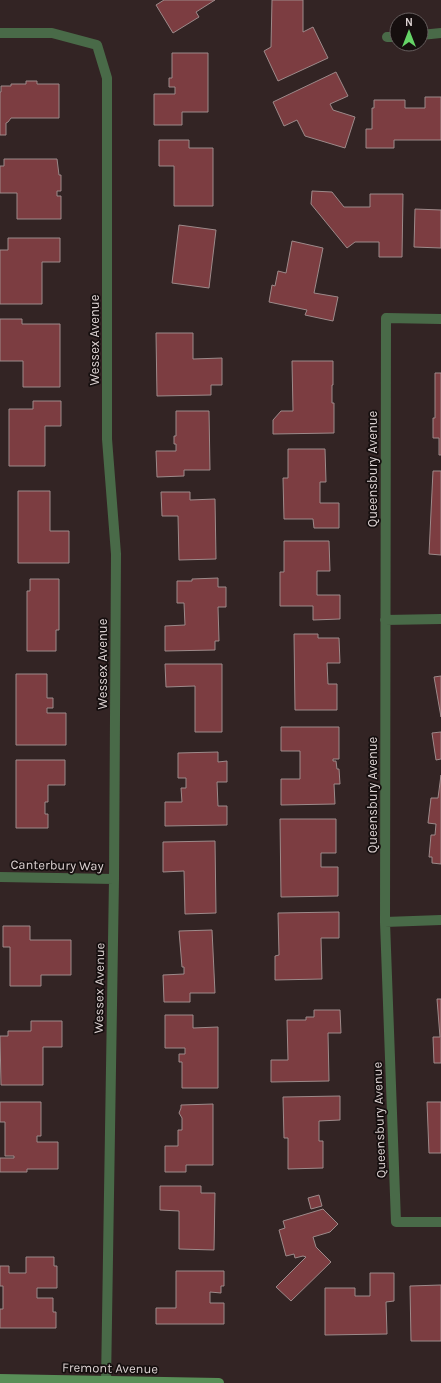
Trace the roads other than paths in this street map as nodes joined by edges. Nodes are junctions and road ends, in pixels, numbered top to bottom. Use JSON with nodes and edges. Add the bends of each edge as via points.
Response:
{"nodes":[{"id":1,"x":0,"y":33,"type":"edge"},
{"id":2,"x":441,"y":34,"type":"edge"},
{"id":3,"x":429,"y":35,"type":"edge"},
{"id":4,"x":441,"y":319,"type":"edge"},
{"id":5,"x":441,"y":619,"type":"edge"},
{"id":6,"x":384,"y":620,"type":"junction"},
{"id":7,"x":0,"y":877,"type":"edge"},
{"id":8,"x":114,"y":879,"type":"junction"},
{"id":9,"x":441,"y":920,"type":"edge"},
{"id":10,"x":385,"y":922,"type":"junction"},
{"id":11,"x":441,"y":1222,"type":"edge"},
{"id":12,"x":0,"y":1379,"type":"edge"},
{"id":13,"x":106,"y":1382,"type":"edge"},
{"id":14,"x":219,"y":1383,"type":"edge"}],
"edges":[{"from":1,"to":8,"type":"street","name":"Wessex Avenue","via":[[52,33],[97,45],[107,78],[108,439],[116,554]]},
{"from":2,"to":3,"type":"street"},
{"from":4,"to":6,"type":"street","name":"Queensbury Avenue","via":[[386,318]]},
{"from":5,"to":6,"type":"street"},
{"from":6,"to":10,"type":"street","name":"Queensbury Avenue"},
{"from":7,"to":8,"type":"street","name":"Canterbury Way"},
{"from":8,"to":13,"type":"street","name":"Wessex Avenue"},
{"from":9,"to":10,"type":"street"},
{"from":10,"to":11,"type":"street","name":"Queensbury Avenue","via":[[396,1222]]},
{"from":12,"to":13,"type":"main road","name":"Fremont Avenue"},
{"from":13,"to":14,"type":"main road","name":"Fremont Avenue"}]}
